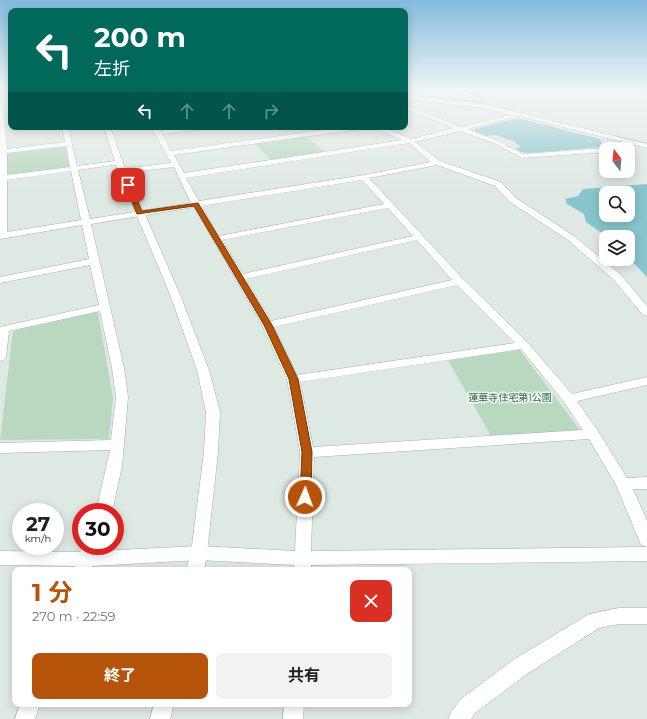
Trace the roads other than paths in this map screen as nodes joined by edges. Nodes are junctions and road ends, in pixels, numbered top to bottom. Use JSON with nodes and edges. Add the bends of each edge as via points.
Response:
{"nodes":[{"id":1,"x":2,"y":123,"type":"edge"},
{"id":2,"x":446,"y":123,"type":"edge"},
{"id":3,"x":484,"y":123,"type":"edge"},
{"id":4,"x":548,"y":123,"type":"edge"},
{"id":5,"x":577,"y":123,"type":"edge"},
{"id":6,"x":460,"y":128,"type":"junction"},
{"id":7,"x":66,"y":130,"type":"edge"},
{"id":8,"x":108,"y":130,"type":"edge"},
{"id":9,"x":156,"y":130,"type":"edge"},
{"id":10,"x":338,"y":130,"type":"edge"},
{"id":11,"x":383,"y":130,"type":"edge"},
{"id":12,"x":647,"y":139,"type":"edge"},
{"id":13,"x":410,"y":141,"type":"junction"},
{"id":14,"x":69,"y":144,"type":"junction"},
{"id":15,"x":647,"y":147,"type":"edge"},
{"id":16,"x":635,"y":148,"type":"edge"},
{"id":17,"x":599,"y":150,"type":"edge"},
{"id":18,"x":2,"y":152,"type":"edge"},
{"id":19,"x":170,"y":153,"type":"junction"},
{"id":20,"x":120,"y":162,"type":"junction"},
{"id":21,"x":437,"y":164,"type":"junction"},
{"id":22,"x":176,"y":165,"type":"junction"},
{"id":23,"x":75,"y":168,"type":"junction"},
{"id":24,"x":122,"y":171,"type":"junction"},
{"id":25,"x":182,"y":176,"type":"junction"},
{"id":26,"x":364,"y":177,"type":"junction"},
{"id":27,"x":4,"y":178,"type":"junction"},
{"id":28,"x":196,"y":204,"type":"junction"},
{"id":29,"x":389,"y":205,"type":"junction"},
{"id":30,"x":140,"y":213,"type":"junction"},
{"id":31,"x":86,"y":221,"type":"junction"},
{"id":32,"x":1,"y":236,"type":"edge"},
{"id":33,"x":418,"y":237,"type":"junction"},
{"id":34,"x":216,"y":239,"type":"junction"},
{"id":35,"x":94,"y":261,"type":"junction"},
{"id":36,"x":239,"y":278,"type":"junction"},
{"id":37,"x":0,"y":280,"type":"edge"},
{"id":38,"x":459,"y":281,"type":"junction"},
{"id":39,"x":104,"y":307,"type":"junction"},
{"id":40,"x":647,"y":313,"type":"edge"},
{"id":41,"x":268,"y":325,"type":"junction"},
{"id":42,"x":2,"y":330,"type":"edge"},
{"id":43,"x":524,"y":345,"type":"junction"},
{"id":44,"x":0,"y":357,"type":"edge"},
{"id":45,"x":293,"y":379,"type":"junction"},
{"id":46,"x":647,"y":381,"type":"edge"},
{"id":47,"x":569,"y":399,"type":"junction"},
{"id":48,"x":594,"y":434,"type":"junction"},
{"id":49,"x":118,"y":445,"type":"junction"},
{"id":50,"x":0,"y":448,"type":"edge"},
{"id":51,"x":307,"y":452,"type":"junction"},
{"id":52,"x":647,"y":483,"type":"edge"},
{"id":53,"x":623,"y":484,"type":"junction"},
{"id":54,"x":106,"y":503,"type":"edge"},
{"id":55,"x":647,"y":540,"type":"edge"},
{"id":56,"x":199,"y":553,"type":"junction"},
{"id":57,"x":647,"y":554,"type":"edge"},
{"id":58,"x":0,"y":558,"type":"edge"},
{"id":59,"x":86,"y":558,"type":"edge"},
{"id":60,"x":303,"y":564,"type":"edge"},
{"id":61,"x":196,"y":567,"type":"edge"},
{"id":62,"x":647,"y":616,"type":"edge"},
{"id":63,"x":29,"y":707,"type":"edge"},
{"id":64,"x":163,"y":707,"type":"edge"},
{"id":65,"x":294,"y":707,"type":"edge"},
{"id":66,"x":25,"y":719,"type":"edge"},
{"id":67,"x":160,"y":719,"type":"edge"},
{"id":68,"x":293,"y":719,"type":"edge"},
{"id":69,"x":458,"y":719,"type":"edge"}],
"edges":[{"from":1,"to":18,"type":"street"},
{"from":2,"to":6,"type":"street"},
{"from":3,"to":6,"type":"street"},
{"from":4,"to":15,"type":"street"},
{"from":5,"to":12,"type":"street"},
{"from":6,"to":13,"type":"street"},
{"from":6,"to":17,"type":"street","via":[[522,156]]},
{"from":7,"to":14,"type":"street"},
{"from":8,"to":20,"type":"street"},
{"from":9,"to":19,"type":"street"},
{"from":10,"to":19,"type":"street"},
{"from":11,"to":13,"type":"street"},
{"from":13,"to":21,"type":"street"},
{"from":13,"to":25,"type":"street"},
{"from":14,"to":18,"type":"street"},
{"from":14,"to":23,"type":"street"},
{"from":15,"to":16,"type":"street"},
{"from":18,"to":27,"type":"street"},
{"from":19,"to":22,"type":"street"},
{"from":20,"to":23,"type":"street"},
{"from":20,"to":24,"type":"street"},
{"from":21,"to":26,"type":"street"},
{"from":21,"to":40,"type":"street","via":[[498,184],[513,200],[577,243],[616,277]]},
{"from":22,"to":24,"type":"street"},
{"from":22,"to":25,"type":"street"},
{"from":23,"to":27,"type":"street"},
{"from":23,"to":31,"type":"street"},
{"from":24,"to":30,"type":"street"},
{"from":25,"to":28,"type":"street"},
{"from":26,"to":28,"type":"street"},
{"from":26,"to":29,"type":"street"},
{"from":27,"to":32,"type":"street"},
{"from":28,"to":30,"type":"street"},
{"from":28,"to":34,"type":"street"},
{"from":29,"to":33,"type":"street"},
{"from":29,"to":34,"type":"street"},
{"from":30,"to":31,"type":"street"},
{"from":30,"to":56,"type":"street","via":[[174,292],[203,370],[213,412]]},
{"from":31,"to":32,"type":"street"},
{"from":31,"to":35,"type":"street"},
{"from":33,"to":36,"type":"street"},
{"from":33,"to":38,"type":"street"},
{"from":34,"to":36,"type":"street"},
{"from":35,"to":37,"type":"street"},
{"from":35,"to":39,"type":"street"},
{"from":36,"to":41,"type":"street"},
{"from":38,"to":41,"type":"street"},
{"from":38,"to":43,"type":"street"},
{"from":39,"to":42,"type":"street"},
{"from":39,"to":49,"type":"street","via":[[122,397]]},
{"from":41,"to":45,"type":"street"},
{"from":42,"to":44,"type":"street"},
{"from":43,"to":45,"type":"street"},
{"from":43,"to":47,"type":"street"},
{"from":45,"to":51,"type":"street"},
{"from":46,"to":47,"type":"street"},
{"from":47,"to":48,"type":"street"},
{"from":48,"to":51,"type":"street"},
{"from":48,"to":53,"type":"street"},
{"from":49,"to":50,"type":"street"},
{"from":49,"to":54,"type":"street"},
{"from":51,"to":60,"type":"street"},
{"from":52,"to":53,"type":"street"},
{"from":53,"to":55,"type":"street"},
{"from":56,"to":59,"type":"street"},
{"from":56,"to":60,"type":"street"},
{"from":56,"to":61,"type":"street"},
{"from":57,"to":60,"type":"street"},
{"from":58,"to":59,"type":"street"},
{"from":62,"to":69,"type":"street","via":[[619,616],[595,620],[520,667],[468,706]]},
{"from":63,"to":66,"type":"street"},
{"from":64,"to":67,"type":"street"},
{"from":65,"to":68,"type":"street"}]}
